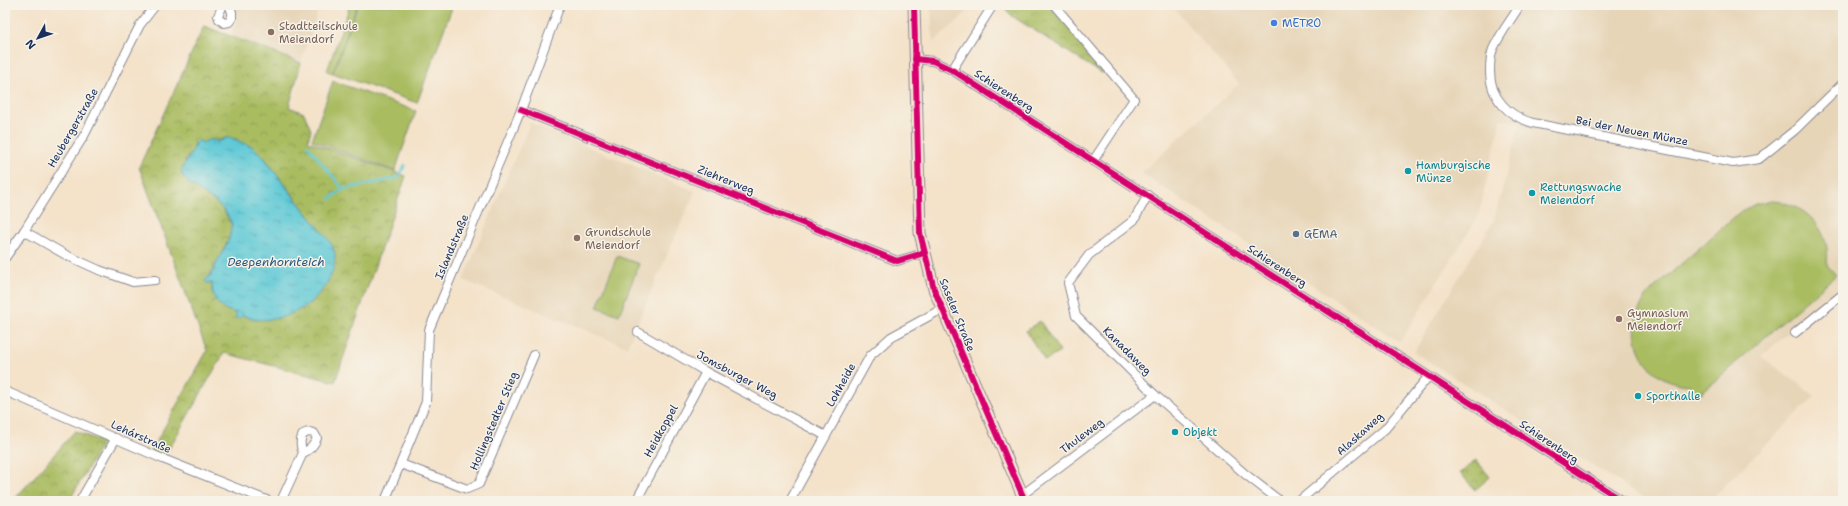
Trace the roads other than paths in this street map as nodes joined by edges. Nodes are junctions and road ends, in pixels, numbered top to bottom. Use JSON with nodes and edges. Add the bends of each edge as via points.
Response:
{"nodes":[{"id":1,"x":223,"y":5,"type":"edge"},
{"id":2,"x":228,"y":5,"type":"edge"},
{"id":3,"x":560,"y":5,"type":"edge"},
{"id":4,"x":914,"y":5,"type":"edge"},
{"id":5,"x":993,"y":5,"type":"edge"},
{"id":6,"x":1054,"y":5,"type":"edge"},
{"id":7,"x":1520,"y":5,"type":"edge"},
{"id":8,"x":154,"y":7,"type":"dead end"},
{"id":9,"x":915,"y":59,"type":"junction"},
{"id":10,"x":952,"y":70,"type":"junction"},
{"id":11,"x":1843,"y":83,"type":"edge"},
{"id":12,"x":521,"y":110,"type":"junction"},
{"id":13,"x":1093,"y":161,"type":"junction"},
{"id":14,"x":1148,"y":195,"type":"junction"},
{"id":15,"x":24,"y":231,"type":"junction"},
{"id":16,"x":924,"y":253,"type":"junction"},
{"id":17,"x":5,"y":258,"type":"edge"},
{"id":18,"x":155,"y":280,"type":"dead end"},
{"id":19,"x":1843,"y":294,"type":"edge"},
{"id":20,"x":942,"y":309,"type":"junction"},
{"id":21,"x":638,"y":332,"type":"dead end"},
{"id":22,"x":1795,"y":333,"type":"dead end"},
{"id":23,"x":534,"y":355,"type":"dead end"},
{"id":24,"x":706,"y":372,"type":"junction"},
{"id":25,"x":1428,"y":376,"type":"junction"},
{"id":26,"x":5,"y":391,"type":"edge"},
{"id":27,"x":1155,"y":395,"type":"junction"},
{"id":28,"x":826,"y":436,"type":"junction"},
{"id":29,"x":116,"y":438,"type":"junction"},
{"id":30,"x":303,"y":453,"type":"dead end"},
{"id":31,"x":401,"y":464,"type":"junction"},
{"id":32,"x":1612,"y":494,"type":"junction"},
{"id":33,"x":1024,"y":498,"type":"edge"},
{"id":34,"x":80,"y":501,"type":"edge"},
{"id":35,"x":269,"y":501,"type":"edge"},
{"id":36,"x":281,"y":501,"type":"edge"},
{"id":37,"x":385,"y":501,"type":"edge"},
{"id":38,"x":636,"y":501,"type":"edge"},
{"id":39,"x":790,"y":501,"type":"edge"},
{"id":40,"x":1280,"y":501,"type":"edge"},
{"id":41,"x":1299,"y":501,"type":"edge"},
{"id":42,"x":1604,"y":501,"type":"edge"},
{"id":43,"x":1623,"y":501,"type":"edge"}],
"edges":[{"from":1,"to":2,"type":"street","via":[[218,16],[224,23],[232,18]]},
{"from":3,"to":12,"type":"street","name":"Islandstraße"},
{"from":4,"to":9,"type":"street","name":"Saseler Straße"},
{"from":5,"to":10,"type":"street"},
{"from":6,"to":13,"type":"street","via":[[1134,99]]},
{"from":7,"to":11,"type":"street","name":"Bei der Neuen Münze","via":[[1493,50],[1491,80],[1495,94],[1504,106],[1519,118],[1533,123],[1733,163],[1759,159],[1795,130]]},
{"from":8,"to":15,"type":"street","name":"Heubergerstraße","via":[[140,25],[85,134]]},
{"from":9,"to":10,"type":"street","name":"Schierenberg","via":[[933,61]]},
{"from":9,"to":16,"type":"street","name":"Saseler Straße","via":[[920,233]]},
{"from":10,"to":13,"type":"street","name":"Schierenberg"},
{"from":12,"to":16,"type":"street","name":"Ziehrerweg","via":[[898,260]]},
{"from":12,"to":31,"type":"street","name":"Islandstraße","via":[[429,330],[426,402]]},
{"from":13,"to":14,"type":"street","name":"Schierenberg"},
{"from":14,"to":25,"type":"street","name":"Schierenberg"},
{"from":14,"to":27,"type":"street","name":"Kanadaweg","via":[[1134,220],[1089,255],[1068,284],[1076,316]]},
{"from":15,"to":17,"type":"street","name":"Heubergerstraße"},
{"from":15,"to":18,"type":"street","via":[[99,270],[133,282]]},
{"from":16,"to":20,"type":"street","name":"Saseler Straße"},
{"from":19,"to":22,"type":"street"},
{"from":20,"to":28,"type":"street","name":"Lohheide","via":[[891,337],[870,356]]},
{"from":20,"to":33,"type":"street","name":"Saseler Straße"},
{"from":21,"to":24,"type":"street","name":"Jomsburger Weg"},
{"from":23,"to":31,"type":"street","name":"Hollingstedter Stieg","via":[[479,484],[467,490]]},
{"from":24,"to":28,"type":"street","name":"Jomsburger Weg"},
{"from":24,"to":38,"type":"street","name":"Heidkoppel"},
{"from":25,"to":32,"type":"street","name":"Schierenberg"},
{"from":25,"to":41,"type":"street","name":"Alaskaweg","via":[[1385,429]]},
{"from":26,"to":29,"type":"street","name":"Lehárstraße"},
{"from":27,"to":33,"type":"street","name":"Thuleweg"},
{"from":27,"to":40,"type":"street","name":"Kanadaweg","via":[[1245,474]]},
{"from":28,"to":39,"type":"street","name":"Lohheide"},
{"from":29,"to":34,"type":"street"},
{"from":29,"to":35,"type":"street","name":"Lehárstraße"},
{"from":30,"to":36,"type":"street"},
{"from":31,"to":37,"type":"street","name":"Islandstraße"},
{"from":32,"to":42,"type":"street"},
{"from":32,"to":43,"type":"street","name":"Schierenberg"}]}
